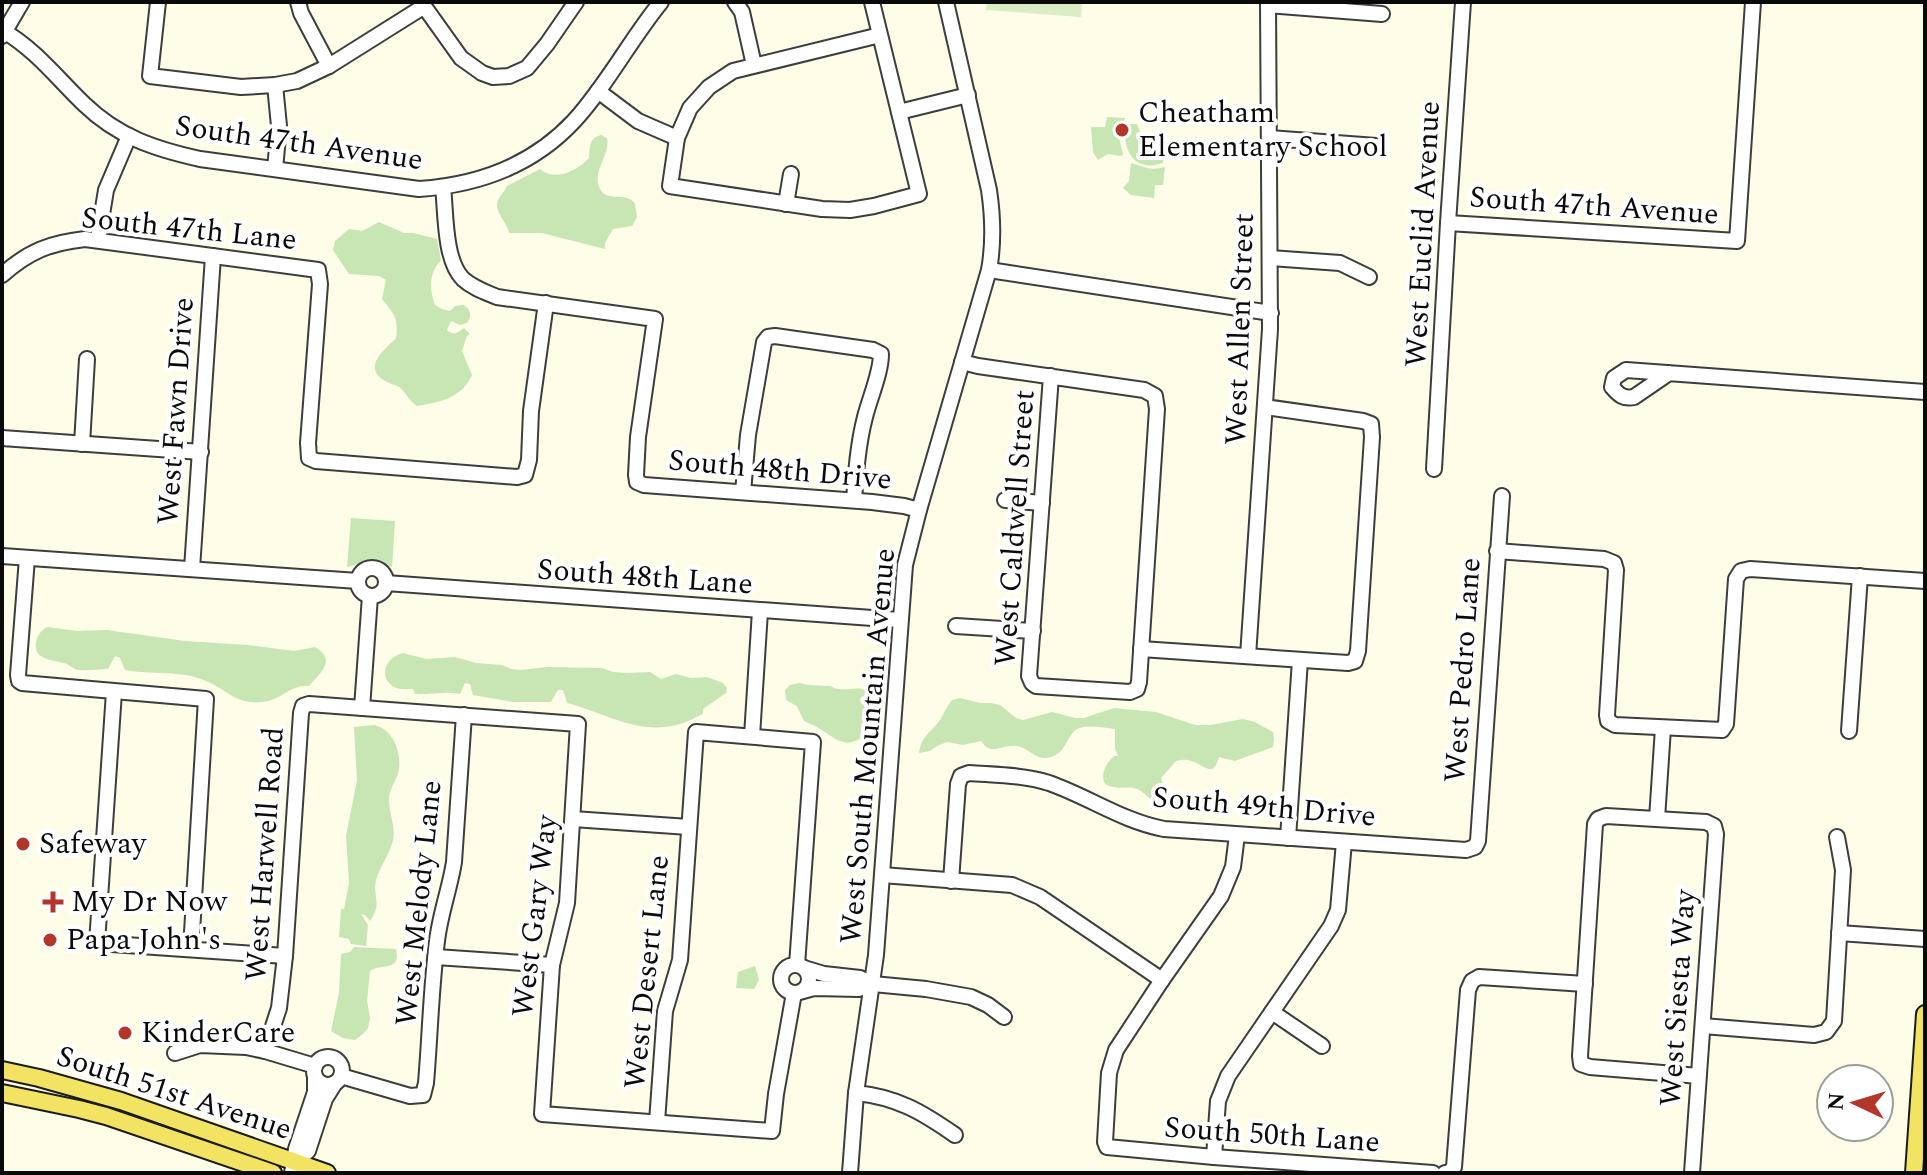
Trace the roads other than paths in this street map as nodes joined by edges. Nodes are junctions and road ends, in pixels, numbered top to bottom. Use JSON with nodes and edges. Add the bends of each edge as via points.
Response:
{"nodes":[{"id":1,"x":22,"y":2,"type":"edge"},
{"id":2,"x":158,"y":2,"type":"edge"},
{"id":3,"x":298,"y":2,"type":"edge"},
{"id":4,"x":735,"y":2,"type":"edge"},
{"id":5,"x":872,"y":2,"type":"edge"},
{"id":6,"x":946,"y":2,"type":"edge"},
{"id":7,"x":1463,"y":2,"type":"edge"},
{"id":8,"x":1753,"y":2,"type":"edge"},
{"id":9,"x":572,"y":3,"type":"edge"},
{"id":10,"x":659,"y":3,"type":"edge"},
{"id":11,"x":1268,"y":4,"type":"edge"},
{"id":12,"x":422,"y":5,"type":"edge"},
{"id":13,"x":1382,"y":14,"type":"dead end"},
{"id":14,"x":3,"y":33,"type":"edge"},
{"id":15,"x":880,"y":35,"type":"junction"},
{"id":16,"x":754,"y":65,"type":"junction"},
{"id":17,"x":329,"y":66,"type":"junction"},
{"id":18,"x":275,"y":85,"type":"junction"},
{"id":19,"x":598,"y":91,"type":"junction"},
{"id":20,"x":968,"y":95,"type":"junction"},
{"id":21,"x":899,"y":112,"type":"junction"},
{"id":22,"x":129,"y":136,"type":"junction"},
{"id":23,"x":677,"y":138,"type":"junction"},
{"id":24,"x":1269,"y":138,"type":"junction"},
{"id":25,"x":1376,"y":146,"type":"dead end"},
{"id":26,"x":275,"y":169,"type":"junction"},
{"id":27,"x":791,"y":174,"type":"dead end"},
{"id":28,"x":443,"y":187,"type":"junction"},
{"id":29,"x":786,"y":204,"type":"junction"},
{"id":30,"x":1448,"y":223,"type":"junction"},
{"id":31,"x":98,"y":239,"type":"junction"},
{"id":32,"x":2,"y":252,"type":"edge"},
{"id":33,"x":213,"y":256,"type":"junction"},
{"id":34,"x":1270,"y":258,"type":"junction"},
{"id":35,"x":7,"y":270,"type":"edge"},
{"id":36,"x":989,"y":270,"type":"junction"},
{"id":37,"x":1369,"y":277,"type":"dead end"},
{"id":38,"x":546,"y":303,"type":"junction"},
{"id":39,"x":1271,"y":313,"type":"junction"},
{"id":40,"x":87,"y":359,"type":"dead end"},
{"id":41,"x":962,"y":362,"type":"junction"},
{"id":42,"x":1669,"y":373,"type":"dead end"},
{"id":43,"x":1051,"y":376,"type":"junction"},
{"id":44,"x":1925,"y":392,"type":"edge"},
{"id":45,"x":1265,"y":407,"type":"junction"},
{"id":46,"x":2,"y":438,"type":"edge"},
{"id":47,"x":82,"y":444,"type":"junction"},
{"id":48,"x":201,"y":452,"type":"junction"},
{"id":49,"x":1434,"y":469,"type":"dead end"},
{"id":50,"x":743,"y":492,"type":"junction"},
{"id":51,"x":1502,"y":496,"type":"dead end"},
{"id":52,"x":854,"y":500,"type":"junction"},
{"id":53,"x":1005,"y":500,"type":"dead end"},
{"id":54,"x":1042,"y":503,"type":"junction"},
{"id":55,"x":919,"y":510,"type":"junction"},
{"id":56,"x":1497,"y":551,"type":"junction"},
{"id":57,"x":2,"y":556,"type":"edge"},
{"id":58,"x":27,"y":558,"type":"junction"},
{"id":59,"x":192,"y":569,"type":"junction"},
{"id":60,"x":1860,"y":576,"type":"junction"},
{"id":61,"x":358,"y":581,"type":"junction"},
{"id":62,"x":1925,"y":581,"type":"edge"},
{"id":63,"x":386,"y":583,"type":"junction"},
{"id":64,"x":370,"y":596,"type":"junction"},
{"id":65,"x":760,"y":611,"type":"junction"},
{"id":66,"x":900,"y":620,"type":"junction"},
{"id":67,"x":956,"y":626,"type":"dead end"},
{"id":68,"x":1033,"y":631,"type":"junction"},
{"id":69,"x":1141,"y":649,"type":"junction"},
{"id":70,"x":1248,"y":656,"type":"junction"},
{"id":71,"x":1300,"y":660,"type":"junction"},
{"id":72,"x":114,"y":692,"type":"junction"},
{"id":73,"x":362,"y":708,"type":"junction"},
{"id":74,"x":464,"y":715,"type":"junction"},
{"id":75,"x":1663,"y":728,"type":"junction"},
{"id":76,"x":1849,"y":731,"type":"dead end"},
{"id":77,"x":752,"y":736,"type":"junction"},
{"id":78,"x":573,"y":819,"type":"junction"},
{"id":79,"x":1657,"y":819,"type":"junction"},
{"id":80,"x":689,"y":827,"type":"junction"},
{"id":81,"x":1237,"y":835,"type":"junction"},
{"id":82,"x":1837,"y":837,"type":"dead end"},
{"id":83,"x":1288,"y":838,"type":"junction"},
{"id":84,"x":1344,"y":842,"type":"junction"},
{"id":85,"x":1475,"y":847,"type":"joint"},
{"id":86,"x":882,"y":875,"type":"junction"},
{"id":87,"x":951,"y":881,"type":"junction"},
{"id":88,"x":1839,"y":933,"type":"junction"},
{"id":89,"x":1925,"y":939,"type":"edge"},
{"id":90,"x":191,"y":949,"type":"junction"},
{"id":91,"x":285,"y":956,"type":"junction"},
{"id":92,"x":436,"y":957,"type":"junction"},
{"id":93,"x":552,"y":965,"type":"junction"},
{"id":94,"x":801,"y":966,"type":"junction"},
{"id":95,"x":1162,"y":980,"type":"junction"},
{"id":96,"x":873,"y":984,"type":"junction"},
{"id":97,"x":1585,"y":984,"type":"junction"},
{"id":98,"x":798,"y":992,"type":"junction"},
{"id":99,"x":1272,"y":1012,"type":"junction"},
{"id":100,"x":1925,"y":1014,"type":"edge"},
{"id":101,"x":1004,"y":1017,"type":"dead end"},
{"id":102,"x":1703,"y":1026,"type":"junction"},
{"id":103,"x":1322,"y":1046,"type":"dead end"},
{"id":104,"x":265,"y":1051,"type":"junction"},
{"id":105,"x":175,"y":1053,"type":"dead end"},
{"id":106,"x":2,"y":1070,"type":"edge"},
{"id":107,"x":315,"y":1071,"type":"junction"},
{"id":108,"x":1699,"y":1076,"type":"junction"},
{"id":109,"x":338,"y":1079,"type":"junction"},
{"id":110,"x":2,"y":1093,"type":"edge"},
{"id":111,"x":856,"y":1093,"type":"junction"},
{"id":112,"x":657,"y":1122,"type":"junction"},
{"id":113,"x":955,"y":1135,"type":"dead end"},
{"id":114,"x":1214,"y":1157,"type":"junction"},
{"id":115,"x":1264,"y":1167,"type":"edge"},
{"id":116,"x":293,"y":1168,"type":"edge"},
{"id":117,"x":1448,"y":1172,"type":"edge"},
{"id":118,"x":273,"y":1173,"type":"edge"},
{"id":119,"x":327,"y":1173,"type":"edge"},
{"id":120,"x":850,"y":1173,"type":"edge"},
{"id":121,"x":1433,"y":1173,"type":"edge"},
{"id":122,"x":1692,"y":1173,"type":"edge"},
{"id":123,"x":1914,"y":1173,"type":"edge"}],
"edges":[{"from":1,"to":14,"type":"street"},
{"from":2,"to":18,"type":"street","via":[[150,76],[241,87]]},
{"from":3,"to":17,"type":"street"},
{"from":4,"to":16,"type":"street"},
{"from":5,"to":15,"type":"street"},
{"from":6,"to":20,"type":"street","name":"West South Mountain Avenue"},
{"from":7,"to":30,"type":"street","name":"West Euclid Avenue"},
{"from":8,"to":30,"type":"street","name":"South 47th Avenue","via":[[1737,241]]},
{"from":9,"to":12,"type":"street","via":[[527,68],[493,77],[461,58]]},
{"from":10,"to":19,"type":"street","name":"South 47th Avenue"},
{"from":11,"to":13,"type":"street"},
{"from":11,"to":24,"type":"street","name":"West Allen Street"},
{"from":12,"to":17,"type":"street"},
{"from":14,"to":22,"type":"street","name":"South 47th Avenue"},
{"from":15,"to":16,"type":"street"},
{"from":15,"to":21,"type":"street"},
{"from":16,"to":23,"type":"street","via":[[709,87],[690,108]]},
{"from":17,"to":18,"type":"street"},
{"from":18,"to":26,"type":"street"},
{"from":19,"to":23,"type":"street","via":[[638,121]]},
{"from":19,"to":28,"type":"street","name":"South 47th Avenue","via":[[540,152],[508,169]]},
{"from":20,"to":21,"type":"street"},
{"from":20,"to":36,"type":"street","name":"West South Mountain Avenue","via":[[993,216]]},
{"from":21,"to":29,"type":"street","via":[[919,194],[850,210]]},
{"from":22,"to":26,"type":"street","name":"South 47th Avenue","via":[[164,151]]},
{"from":22,"to":31,"type":"street","via":[[106,190]]},
{"from":23,"to":29,"type":"street","via":[[670,186]]},
{"from":24,"to":25,"type":"street"},
{"from":24,"to":34,"type":"street","name":"West Allen Street"},
{"from":26,"to":28,"type":"street","name":"South 47th Avenue","via":[[419,189]]},
{"from":27,"to":29,"type":"street"},
{"from":28,"to":38,"type":"street","via":[[449,254],[461,277],[497,297]]},
{"from":30,"to":49,"type":"street","name":"West Euclid Avenue"},
{"from":31,"to":33,"type":"street","name":"South 47th Lane"},
{"from":31,"to":35,"type":"street","name":"South 47th Lane","via":[[37,249]]},
{"from":32,"to":35,"type":"street"},
{"from":33,"to":38,"type":"street","name":"South 47th Lane","via":[[318,270],[308,443],[309,458],[316,461],[525,475]]},
{"from":33,"to":48,"type":"street","name":"West Fawn Drive"},
{"from":34,"to":37,"type":"street","via":[[1340,263]]},
{"from":34,"to":39,"type":"street","name":"West Allen Street"},
{"from":36,"to":39,"type":"street"},
{"from":36,"to":41,"type":"street","name":"West South Mountain Avenue"},
{"from":38,"to":50,"type":"street","name":"South 48th Drive","via":[[655,319],[637,482]]},
{"from":39,"to":45,"type":"street","name":"West Allen Street"},
{"from":40,"to":47,"type":"street"},
{"from":41,"to":43,"type":"street"},
{"from":41,"to":55,"type":"street","name":"West South Mountain Avenue"},
{"from":42,"to":44,"type":"street"},
{"from":43,"to":54,"type":"street","name":"West Caldwell Street"},
{"from":43,"to":69,"type":"street","via":[[1155,396]]},
{"from":45,"to":70,"type":"street","name":"West Allen Street"},
{"from":45,"to":71,"type":"street","via":[[1371,424],[1355,661]]},
{"from":46,"to":47,"type":"street"},
{"from":47,"to":48,"type":"street"},
{"from":48,"to":59,"type":"street","name":"West Fawn Drive"},
{"from":50,"to":52,"type":"street","name":"South 48th Drive"},
{"from":50,"to":52,"type":"street","via":[[764,342],[775,336],[881,354],[861,437]]},
{"from":51,"to":56,"type":"street","name":"West Pedro Lane"},
{"from":52,"to":55,"type":"street","name":"South 48th Drive"},
{"from":53,"to":54,"type":"street"},
{"from":54,"to":68,"type":"street","name":"West Caldwell Street"},
{"from":55,"to":66,"type":"street","name":"West South Mountain Avenue","via":[[905,565]]},
{"from":56,"to":75,"type":"street","via":[[1614,563],[1608,721]]},
{"from":56,"to":85,"type":"street","name":"West Pedro Lane"},
{"from":57,"to":58,"type":"street","name":"South 48th Lane"},
{"from":58,"to":59,"type":"street","name":"South 48th Lane"},
{"from":58,"to":72,"type":"street","via":[[19,681]]},
{"from":59,"to":61,"type":"street","name":"South 48th Lane"},
{"from":60,"to":62,"type":"street"},
{"from":60,"to":75,"type":"street","via":[[1741,571],[1736,579],[1726,724],[1722,730]]},
{"from":60,"to":76,"type":"street"},
{"from":61,"to":63,"type":"street","name":"South 48th Lane","via":[[363,571],[373,568],[383,573]]},
{"from":61,"to":64,"type":"street","via":[[362,593]]},
{"from":63,"to":64,"type":"street","via":[[382,592]]},
{"from":63,"to":65,"type":"street","name":"South 48th Lane"},
{"from":64,"to":73,"type":"street"},
{"from":65,"to":66,"type":"street","name":"South 48th Lane"},
{"from":65,"to":77,"type":"street"},
{"from":66,"to":86,"type":"street","name":"West South Mountain Avenue"},
{"from":67,"to":68,"type":"street"},
{"from":68,"to":69,"type":"street","name":"West Caldwell Street","via":[[1029,676],[1036,686],[1130,692],[1139,682]]},
{"from":69,"to":70,"type":"street"},
{"from":70,"to":71,"type":"street"},
{"from":71,"to":83,"type":"street"},
{"from":72,"to":90,"type":"street","via":[[206,699]]},
{"from":72,"to":90,"type":"street","via":[[97,943]]},
{"from":73,"to":74,"type":"street"},
{"from":73,"to":91,"type":"street","name":"West Harwell Road","via":[[303,706]]},
{"from":74,"to":78,"type":"street","name":"West Gary Way","via":[[578,724]]},
{"from":74,"to":92,"type":"street","name":"West Melody Lane","via":[[454,862]]},
{"from":75,"to":79,"type":"street"},
{"from":77,"to":80,"type":"street","name":"West Desert Lane","via":[[696,732]]},
{"from":77,"to":94,"type":"street","via":[[813,742]]},
{"from":78,"to":80,"type":"street"},
{"from":78,"to":93,"type":"street","name":"West Gary Way","via":[[567,903]]},
{"from":79,"to":97,"type":"street","via":[[1606,816],[1595,824]]},
{"from":79,"to":102,"type":"street","name":"West Siesta Way","via":[[1706,822],[1716,834]]},
{"from":80,"to":112,"type":"street","name":"West Desert Lane","via":[[680,960],[665,1011]]},
{"from":81,"to":83,"type":"street","name":"South 49th Drive"},
{"from":81,"to":87,"type":"street","name":"South 49th Drive","via":[[1149,826],[1035,780],[969,773],[958,784]]},
{"from":81,"to":95,"type":"street","via":[[1226,887]]},
{"from":82,"to":88,"type":"street","via":[[1843,870]]},
{"from":83,"to":84,"type":"street","name":"South 49th Drive"},
{"from":84,"to":85,"type":"street","name":"South 49th Drive"},
{"from":84,"to":99,"type":"street","via":[[1338,910]]},
{"from":86,"to":87,"type":"street"},
{"from":86,"to":96,"type":"street","name":"West South Mountain Avenue"},
{"from":87,"to":95,"type":"street","via":[[1012,885],[1040,897]]},
{"from":88,"to":89,"type":"street"},
{"from":88,"to":102,"type":"street","via":[[1834,1021],[1826,1032]]},
{"from":90,"to":91,"type":"street"},
{"from":91,"to":104,"type":"street","name":"West Harwell Road","via":[[279,1008]]},
{"from":92,"to":93,"type":"street"},
{"from":92,"to":109,"type":"street","name":"West Melody Lane","via":[[423,1095]]},
{"from":93,"to":112,"type":"street","name":"West Gary Way","via":[[542,1114]]},
{"from":94,"to":96,"type":"street"},
{"from":94,"to":98,"type":"street","via":[[809,982]]},
{"from":94,"to":98,"type":"street","via":[[786,968],[781,979],[786,990]]},
{"from":95,"to":114,"type":"street","name":"South 50th Lane","via":[[1113,1057],[1105,1142],[1107,1147]]},
{"from":96,"to":98,"type":"street"},
{"from":96,"to":101,"type":"street","via":[[971,997]]},
{"from":96,"to":111,"type":"street","name":"West South Mountain Avenue"},
{"from":97,"to":108,"type":"street","via":[[1581,1064]]},
{"from":97,"to":117,"type":"street","via":[[1479,977],[1472,981],[1454,1167]]},
{"from":98,"to":112,"type":"street","via":[[772,1131]]},
{"from":99,"to":103,"type":"street"},
{"from":99,"to":114,"type":"street","via":[[1222,1089]]},
{"from":100,"to":123,"type":"main road"},
{"from":102,"to":108,"type":"street","name":"West Siesta Way"},
{"from":104,"to":105,"type":"street","via":[[200,1045]]},
{"from":104,"to":107,"type":"street"},
{"from":106,"to":116,"type":"main road","name":"South 51st Avenue","via":[[121,1101]]},
{"from":107,"to":109,"type":"street","via":[[323,1085]]},
{"from":107,"to":109,"type":"street","via":[[323,1058],[333,1058],[341,1065]]},
{"from":107,"to":116,"type":"street","via":[[315,1092]]},
{"from":108,"to":122,"type":"street","name":"West Siesta Way"},
{"from":109,"to":116,"type":"street","via":[[325,1099],[308,1151]]},
{"from":110,"to":118,"type":"main road","name":"South 51st Avenue","via":[[106,1116]]},
{"from":111,"to":113,"type":"street","via":[[899,1102]]},
{"from":111,"to":120,"type":"street","name":"West South Mountain Avenue"},
{"from":114,"to":115,"type":"street","name":"South 50th Lane"},
{"from":115,"to":121,"type":"street","name":"South 50th Lane"},
{"from":116,"to":119,"type":"main road","name":"South 51st Avenue"}]}
